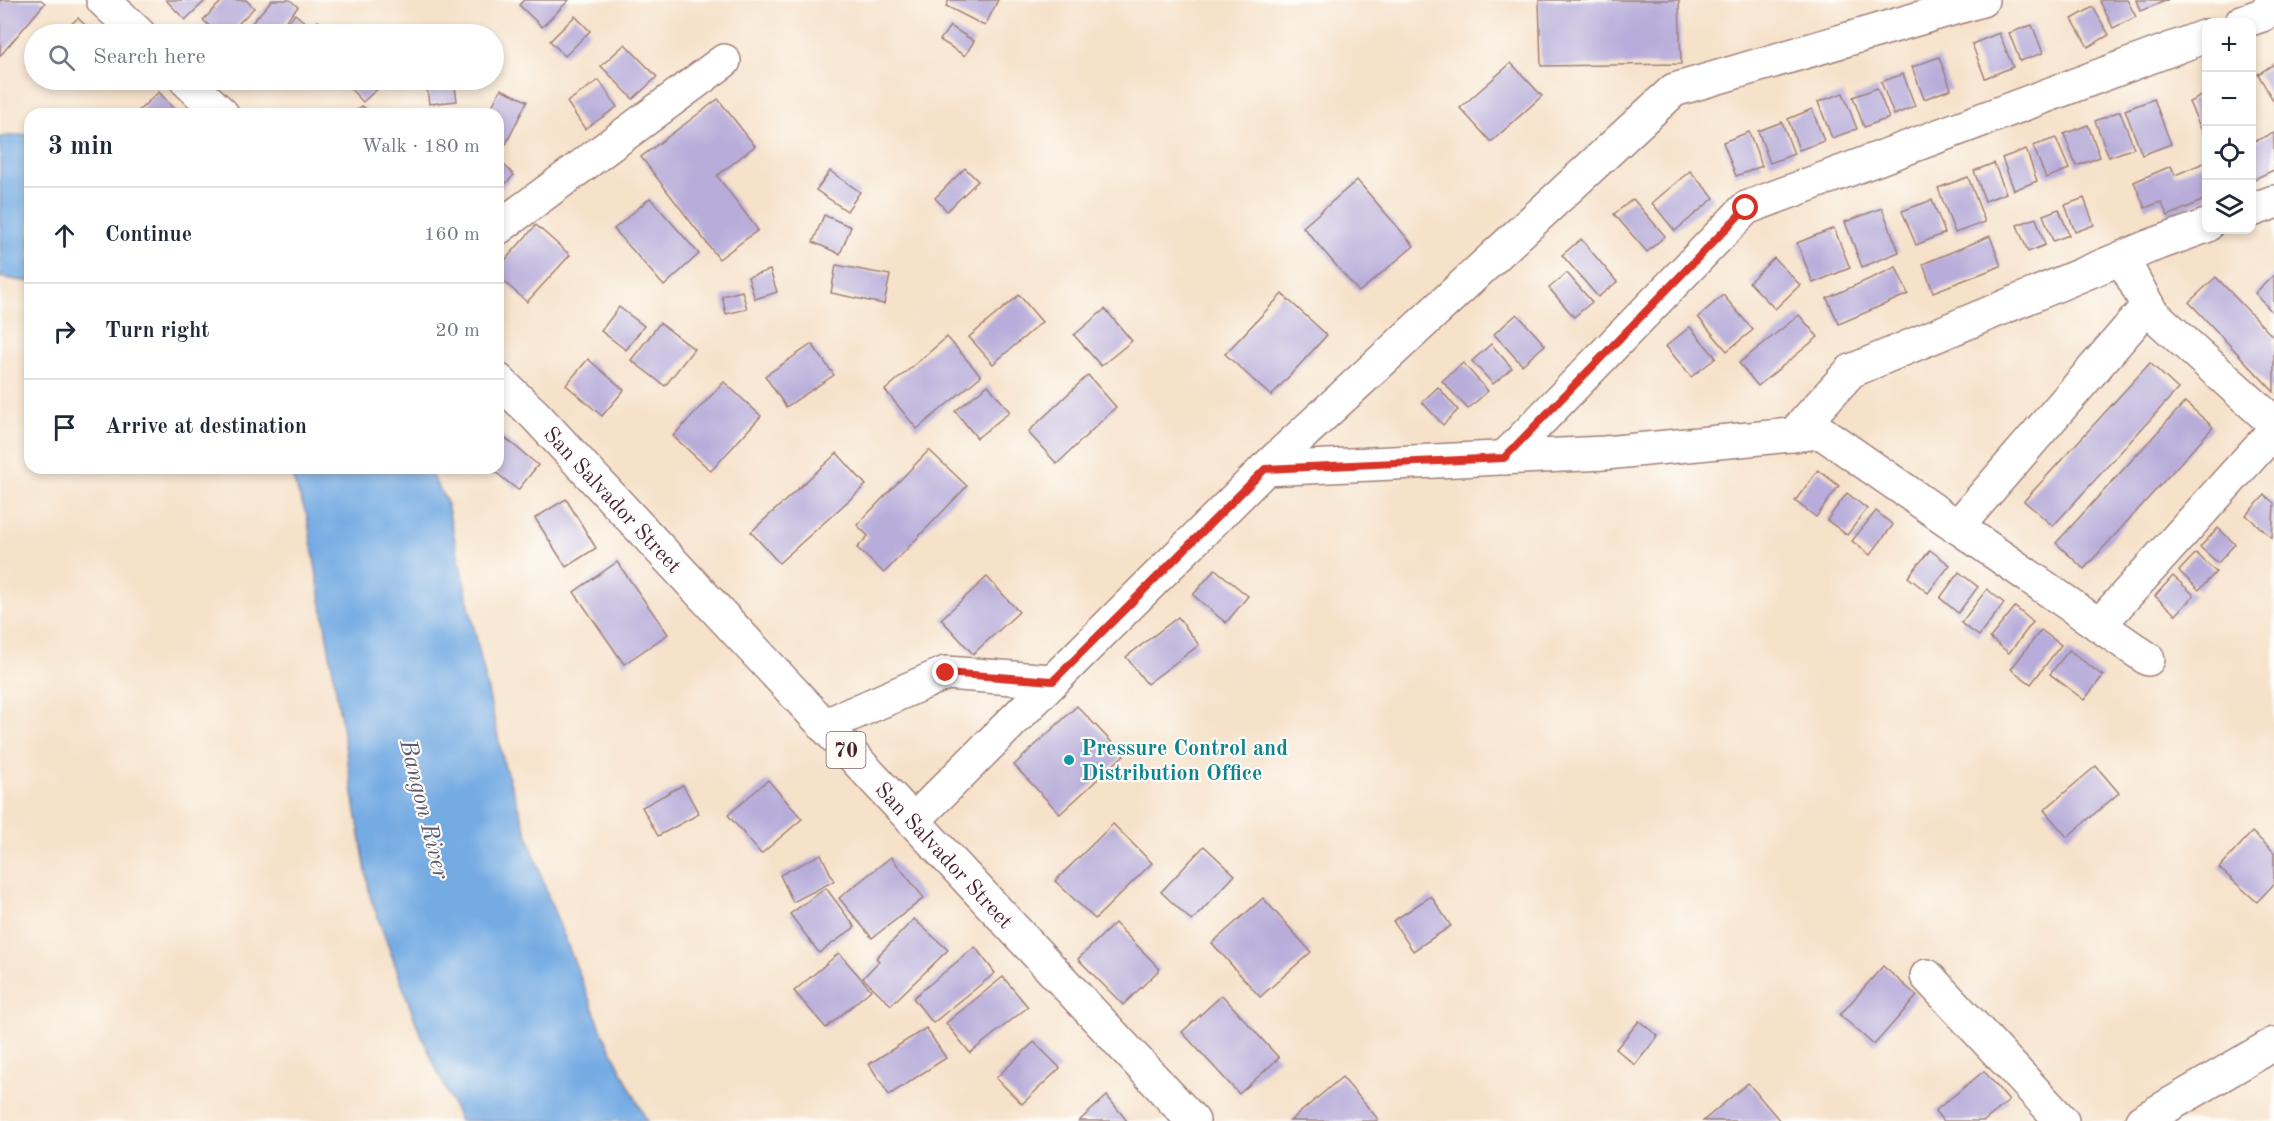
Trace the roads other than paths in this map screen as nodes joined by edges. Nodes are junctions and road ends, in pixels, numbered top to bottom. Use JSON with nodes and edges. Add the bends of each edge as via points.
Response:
{"nodes":[{"id":1,"x":103,"y":0,"type":"edge"},
{"id":2,"x":1982,"y":0,"type":"edge"},
{"id":3,"x":2274,"y":3,"type":"edge"},
{"id":4,"x":2253,"y":18,"type":"edge"},
{"id":5,"x":128,"y":24,"type":"edge"},
{"id":6,"x":2202,"y":37,"type":"edge"},
{"id":7,"x":724,"y":61,"type":"dead end"},
{"id":8,"x":197,"y":90,"type":"edge"},
{"id":9,"x":216,"y":108,"type":"edge"},
{"id":10,"x":2274,"y":202,"type":"edge"},
{"id":11,"x":2256,"y":209,"type":"edge"},
{"id":12,"x":504,"y":224,"type":"edge"},
{"id":13,"x":2202,"y":228,"type":"edge"},
{"id":14,"x":2122,"y":258,"type":"junction"},
{"id":15,"x":2148,"y":306,"type":"junction"},
{"id":16,"x":504,"y":386,"type":"edge"},
{"id":17,"x":2274,"y":423,"type":"edge"},
{"id":18,"x":2274,"y":431,"type":"edge"},
{"id":19,"x":1793,"y":435,"type":"junction"},
{"id":20,"x":1504,"y":458,"type":"junction"},
{"id":21,"x":1265,"y":469,"type":"junction"},
{"id":22,"x":1957,"y":527,"type":"junction"},
{"id":23,"x":2099,"y":625,"type":"junction"},
{"id":24,"x":2148,"y":660,"type":"dead end"},
{"id":25,"x":1053,"y":681,"type":"junction"},
{"id":26,"x":824,"y":726,"type":"junction"},
{"id":27,"x":913,"y":821,"type":"junction"},
{"id":28,"x":1927,"y":976,"type":"dead end"},
{"id":29,"x":2274,"y":1044,"type":"edge"},
{"id":30,"x":1193,"y":1121,"type":"edge"},
{"id":31,"x":2062,"y":1121,"type":"edge"},
{"id":32,"x":2142,"y":1121,"type":"edge"}],
"edges":[{"from":1,"to":5,"type":"main road"},
{"from":2,"to":21,"type":"main road","via":[[1674,90]]},
{"from":3,"to":4,"type":"main road"},
{"from":6,"to":20,"type":"main road","via":[[1746,208]]},
{"from":7,"to":12,"type":"main road"},
{"from":8,"to":9,"type":"main road"},
{"from":10,"to":11,"type":"main road"},
{"from":13,"to":14,"type":"main road"},
{"from":14,"to":15,"type":"main road"},
{"from":14,"to":19,"type":"main road","via":[[1851,371]]},
{"from":15,"to":17,"type":"main road"},
{"from":15,"to":22,"type":"main road"},
{"from":16,"to":26,"type":"main road","name":"San Salvador Street","number":"70"},
{"from":18,"to":23,"type":"main road"},
{"from":19,"to":20,"type":"main road","via":[[1605,453]]},
{"from":19,"to":22,"type":"main road","via":[[1821,432]]},
{"from":20,"to":21,"type":"main road"},
{"from":21,"to":25,"type":"main road"},
{"from":22,"to":23,"type":"main road"},
{"from":23,"to":24,"type":"main road"},
{"from":25,"to":26,"type":"main road","via":[[946,673]]},
{"from":25,"to":27,"type":"main road"},
{"from":26,"to":27,"type":"main road","name":"San Salvador Street","number":"70"},
{"from":27,"to":30,"type":"main road","name":"San Salvador Street","number":"70"},
{"from":28,"to":31,"type":"main road"},
{"from":29,"to":32,"type":"main road"}]}
